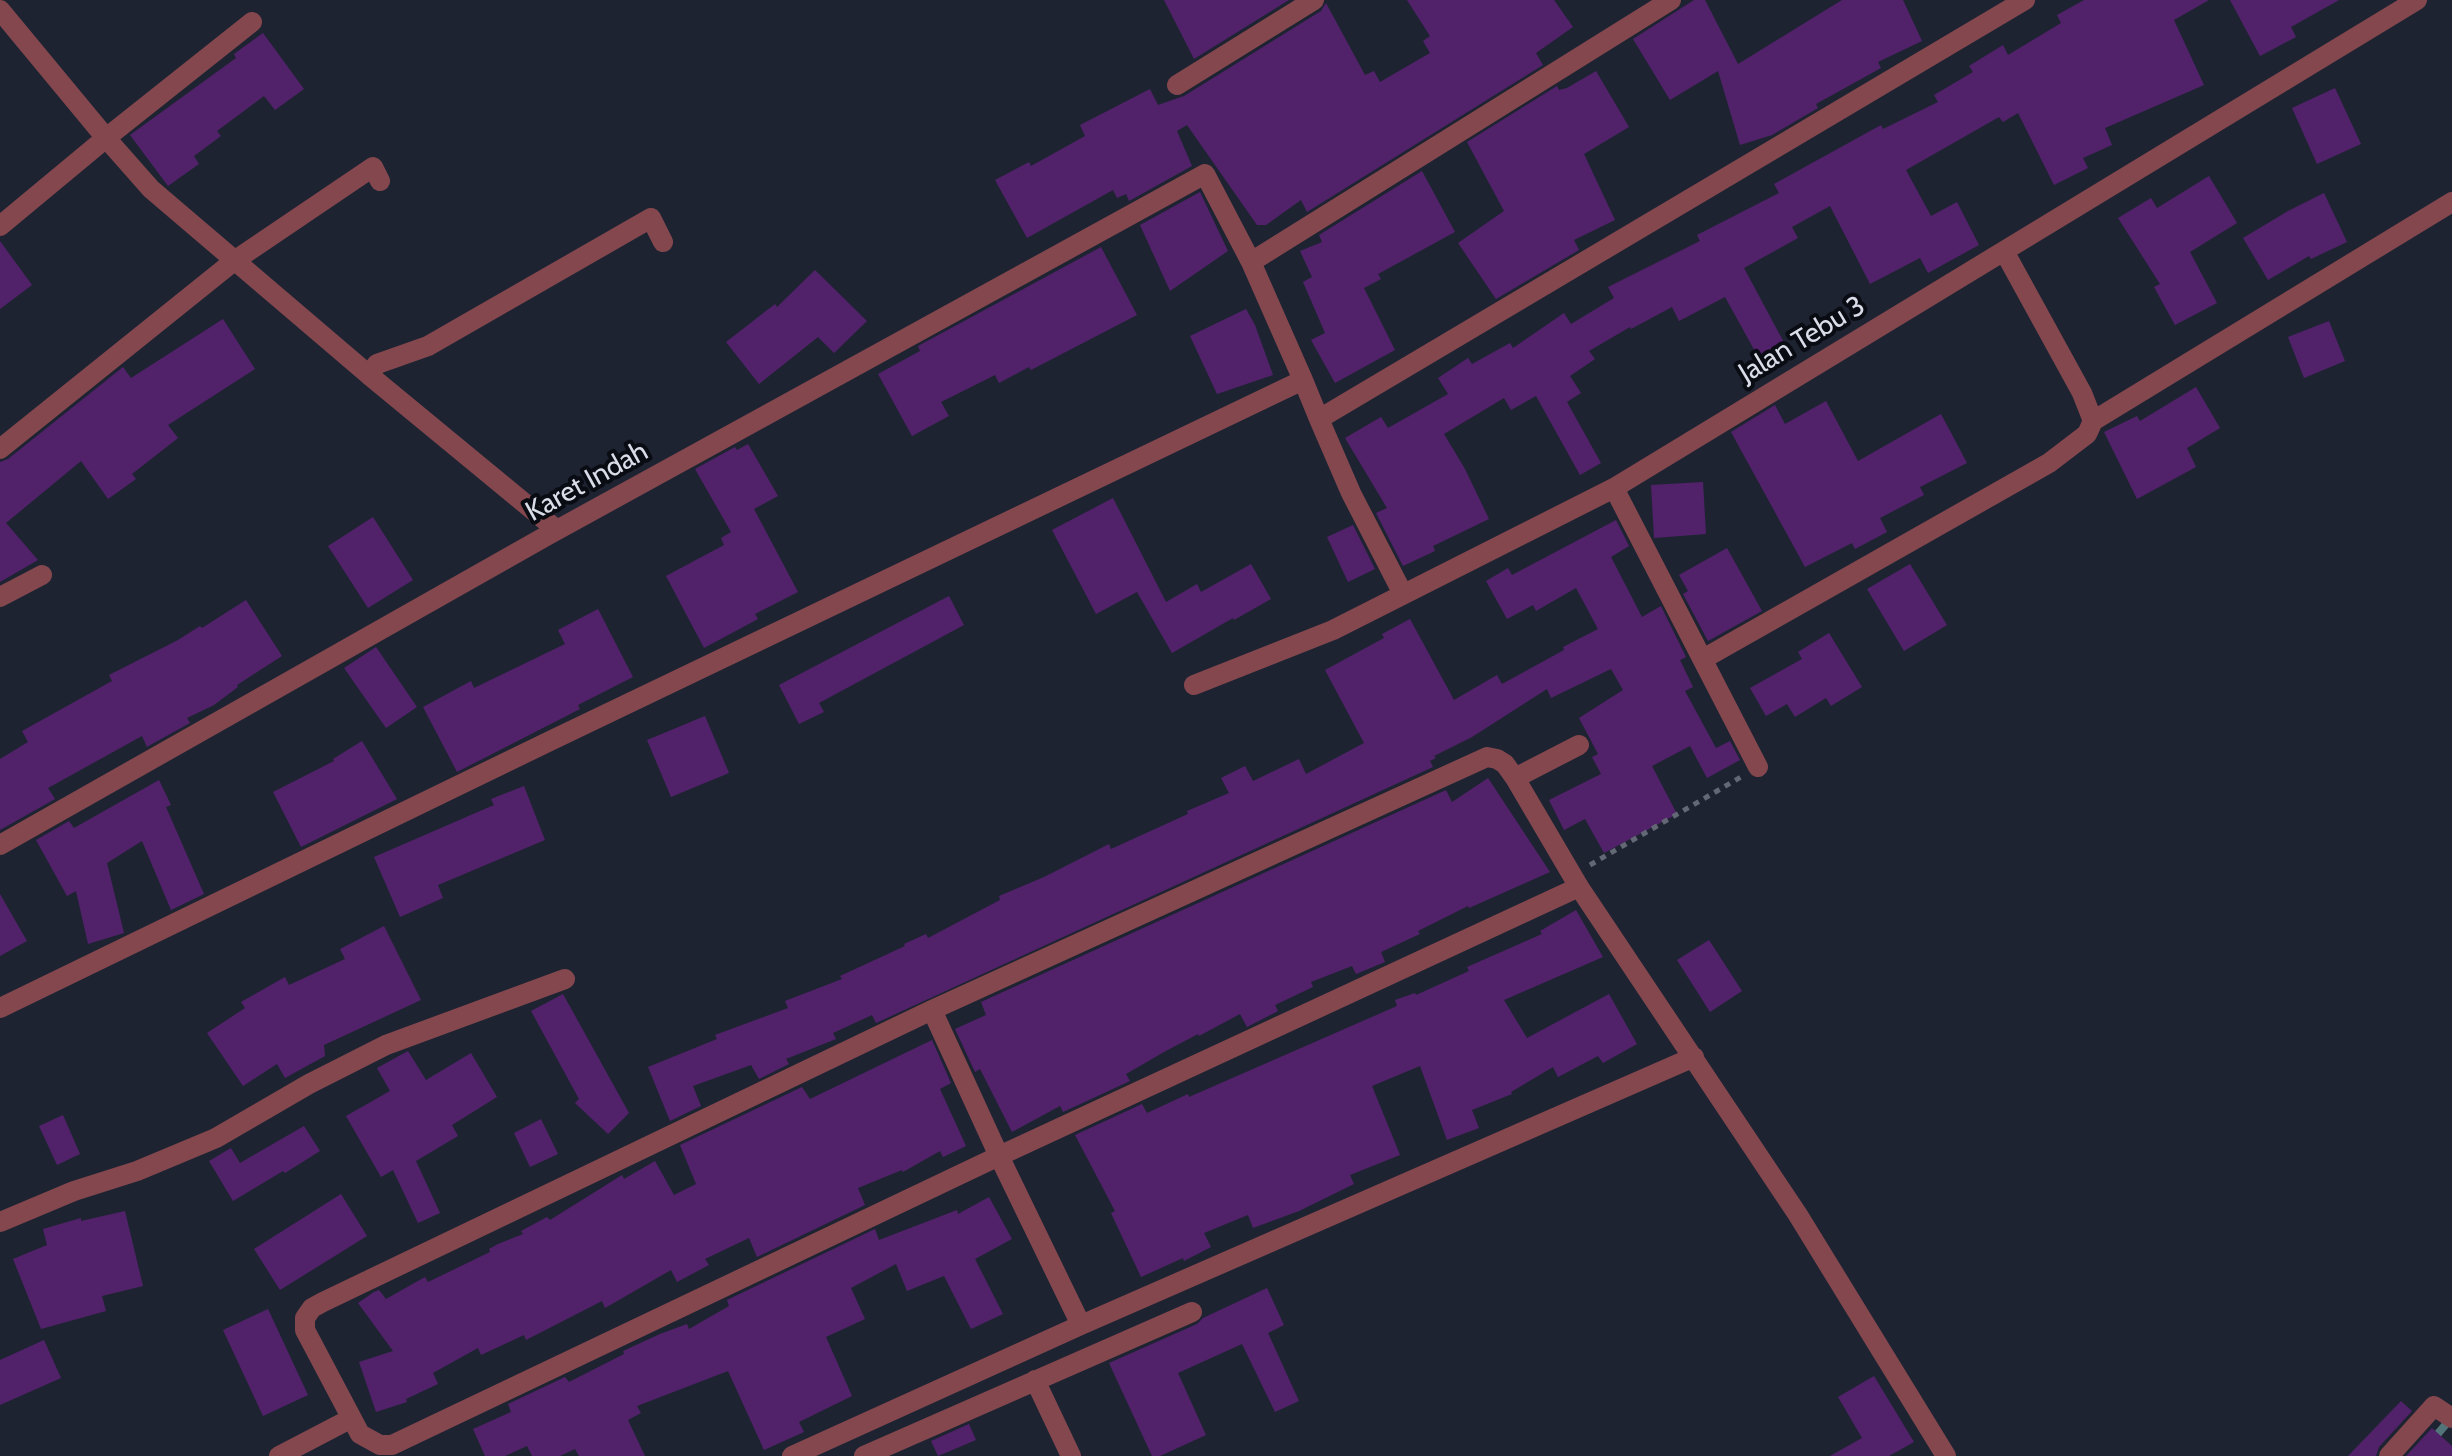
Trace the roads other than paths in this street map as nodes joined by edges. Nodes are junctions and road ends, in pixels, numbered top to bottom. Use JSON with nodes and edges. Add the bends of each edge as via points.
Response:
{"nodes":[{"id":1,"x":1314,"y":0,"type":"edge"},
{"id":2,"x":1671,"y":0,"type":"edge"},
{"id":3,"x":2025,"y":0,"type":"edge"},
{"id":4,"x":2417,"y":0,"type":"edge"},
{"id":5,"x":0,"y":10,"type":"edge"},
{"id":6,"x":252,"y":22,"type":"dead end"},
{"id":7,"x":1177,"y":85,"type":"dead end"},
{"id":8,"x":106,"y":138,"type":"junction"},
{"id":9,"x":380,"y":181,"type":"dead end"},
{"id":10,"x":2452,"y":202,"type":"edge"},
{"id":11,"x":0,"y":226,"type":"edge"},
{"id":12,"x":663,"y":242,"type":"dead end"},
{"id":13,"x":2004,"y":251,"type":"junction"},
{"id":14,"x":234,"y":261,"type":"junction"},
{"id":15,"x":1251,"y":262,"type":"junction"},
{"id":16,"x":369,"y":375,"type":"junction"},
{"id":17,"x":1303,"y":380,"type":"junction"},
{"id":18,"x":1319,"y":419,"type":"junction"},
{"id":19,"x":2093,"y":421,"type":"junction"},
{"id":20,"x":0,"y":449,"type":"edge"},
{"id":21,"x":1614,"y":488,"type":"junction"},
{"id":22,"x":557,"y":530,"type":"junction"},
{"id":23,"x":42,"y":575,"type":"dead end"},
{"id":24,"x":1403,"y":594,"type":"junction"},
{"id":25,"x":0,"y":597,"type":"edge"},
{"id":26,"x":1703,"y":659,"type":"junction"},
{"id":27,"x":1194,"y":685,"type":"dead end"},
{"id":28,"x":1579,"y":745,"type":"dead end"},
{"id":29,"x":1758,"y":767,"type":"road end"},
{"id":30,"x":1515,"y":778,"type":"junction"},
{"id":31,"x":0,"y":845,"type":"edge"},
{"id":32,"x":1576,"y":881,"type":"junction"},
{"id":33,"x":565,"y":979,"type":"dead end"},
{"id":34,"x":0,"y":1008,"type":"edge"},
{"id":35,"x":932,"y":1010,"type":"junction"},
{"id":36,"x":1694,"y":1057,"type":"junction"},
{"id":37,"x":999,"y":1156,"type":"junction"},
{"id":38,"x":0,"y":1222,"type":"edge"},
{"id":39,"x":1192,"y":1312,"type":"dead end"},
{"id":40,"x":1081,"y":1325,"type":"junction"},
{"id":41,"x":1035,"y":1380,"type":"junction"},
{"id":42,"x":2452,"y":1418,"type":"edge"},
{"id":43,"x":350,"y":1419,"type":"junction"},
{"id":44,"x":279,"y":1456,"type":"edge"},
{"id":45,"x":792,"y":1456,"type":"edge"},
{"id":46,"x":864,"y":1456,"type":"edge"},
{"id":47,"x":1071,"y":1456,"type":"edge"},
{"id":48,"x":1946,"y":1456,"type":"edge"},
{"id":49,"x":2389,"y":1456,"type":"edge"}],
"edges":[{"from":1,"to":7,"type":"street"},
{"from":2,"to":15,"type":"street"},
{"from":3,"to":18,"type":"street"},
{"from":4,"to":13,"type":"street","name":"Jalan Tebu 3"},
{"from":5,"to":8,"type":"street"},
{"from":6,"to":8,"type":"street"},
{"from":8,"to":11,"type":"street"},
{"from":8,"to":14,"type":"street","via":[[151,189]]},
{"from":9,"to":14,"type":"street","via":[[373,167]]},
{"from":10,"to":19,"type":"street"},
{"from":12,"to":16,"type":"street","via":[[651,218],[428,346],[377,364]]},
{"from":13,"to":19,"type":"street"},
{"from":13,"to":21,"type":"street","name":"Jalan Tebu 3"},
{"from":14,"to":16,"type":"street"},
{"from":14,"to":20,"type":"street"},
{"from":15,"to":17,"type":"street"},
{"from":15,"to":22,"type":"street","name":"Karet Indah","via":[[1205,174]]},
{"from":16,"to":22,"type":"street"},
{"from":17,"to":18,"type":"street"},
{"from":17,"to":34,"type":"street"},
{"from":18,"to":24,"type":"street"},
{"from":19,"to":26,"type":"street","via":[[2087,434],[2049,463]]},
{"from":21,"to":24,"type":"street","name":"Jalan Tebu 3"},
{"from":21,"to":26,"type":"street"},
{"from":22,"to":31,"type":"street","name":"Karet Indah"},
{"from":23,"to":25,"type":"street"},
{"from":24,"to":27,"type":"street","name":"Jalan Tebu 3","via":[[1333,630]]},
{"from":26,"to":29,"type":"street"},
{"from":28,"to":30,"type":"street"},
{"from":30,"to":32,"type":"street"},
{"from":30,"to":35,"type":"street","via":[[1505,764],[1487,757]]},
{"from":32,"to":36,"type":"street"},
{"from":32,"to":37,"type":"street"},
{"from":33,"to":38,"type":"street","via":[[386,1045],[216,1138]]},
{"from":35,"to":37,"type":"street"},
{"from":35,"to":43,"type":"street","via":[[312,1308],[305,1330]]},
{"from":36,"to":40,"type":"street"},
{"from":36,"to":48,"type":"street"},
{"from":37,"to":40,"type":"street"},
{"from":37,"to":43,"type":"street","via":[[392,1445],[370,1441]]},
{"from":39,"to":41,"type":"street"},
{"from":40,"to":45,"type":"street"},
{"from":41,"to":46,"type":"street"},
{"from":41,"to":47,"type":"street"},
{"from":42,"to":49,"type":"street","via":[[2434,1406]]},
{"from":43,"to":44,"type":"street"}]}
